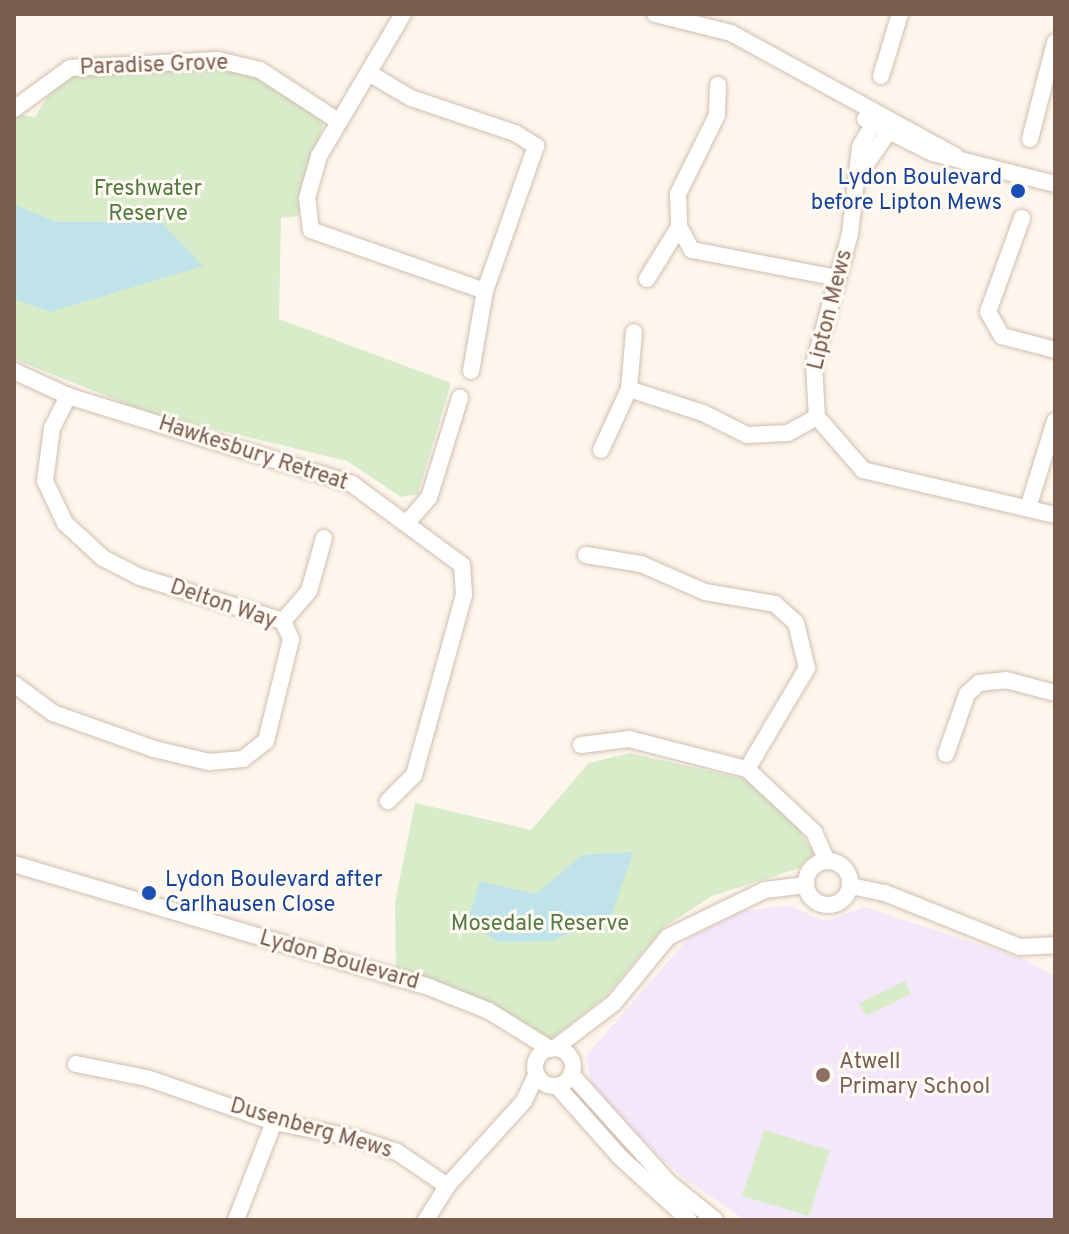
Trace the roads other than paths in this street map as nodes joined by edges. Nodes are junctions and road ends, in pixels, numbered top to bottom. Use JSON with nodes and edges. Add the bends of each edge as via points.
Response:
{"nodes":[{"id":1,"x":403,"y":14,"type":"edge"},
{"id":2,"x":655,"y":14,"type":"edge"},
{"id":3,"x":900,"y":14,"type":"edge"},
{"id":4,"x":1055,"y":42,"type":"edge"},
{"id":5,"x":372,"y":75,"type":"junction"},
{"id":6,"x":881,"y":76,"type":"dead end"},
{"id":7,"x":718,"y":85,"type":"dead end"},
{"id":8,"x":14,"y":109,"type":"edge"},
{"id":9,"x":338,"y":121,"type":"junction"},
{"id":10,"x":883,"y":124,"type":"junction"},
{"id":11,"x":1030,"y":139,"type":"dead end"},
{"id":12,"x":1055,"y":184,"type":"edge"},
{"id":13,"x":1022,"y":218,"type":"dead end"},
{"id":14,"x":679,"y":227,"type":"junction"},
{"id":15,"x":837,"y":278,"type":"junction"},
{"id":16,"x":647,"y":279,"type":"dead end"},
{"id":17,"x":485,"y":291,"type":"junction"},
{"id":18,"x":634,"y":332,"type":"dead end"},
{"id":19,"x":1055,"y":350,"type":"edge"},
{"id":20,"x":14,"y":371,"type":"edge"},
{"id":21,"x":471,"y":371,"type":"dead end"},
{"id":22,"x":629,"y":389,"type":"junction"},
{"id":23,"x":68,"y":396,"type":"junction"},
{"id":24,"x":460,"y":398,"type":"dead end"},
{"id":25,"x":817,"y":417,"type":"junction"},
{"id":26,"x":1055,"y":421,"type":"edge"},
{"id":27,"x":601,"y":450,"type":"dead end"},
{"id":28,"x":1028,"y":508,"type":"junction"},
{"id":29,"x":1055,"y":515,"type":"edge"},
{"id":30,"x":406,"y":524,"type":"junction"},
{"id":31,"x":324,"y":538,"type":"dead end"},
{"id":32,"x":586,"y":555,"type":"dead end"},
{"id":33,"x":283,"y":621,"type":"junction"},
{"id":34,"x":14,"y":684,"type":"edge"},
{"id":35,"x":1055,"y":693,"type":"edge"},
{"id":36,"x":581,"y":745,"type":"dead end"},
{"id":37,"x":946,"y":754,"type":"dead end"},
{"id":38,"x":747,"y":769,"type":"junction"},
{"id":39,"x":388,"y":801,"type":"dead end"},
{"id":40,"x":827,"y":861,"type":"junction"},
{"id":41,"x":14,"y":864,"type":"edge"},
{"id":42,"x":806,"y":885,"type":"junction"},
{"id":43,"x":851,"y":886,"type":"junction"},
{"id":44,"x":1055,"y":945,"type":"edge"},
{"id":45,"x":589,"y":1027,"type":"junction"},
{"id":46,"x":519,"y":1032,"type":"junction"},
{"id":47,"x":553,"y":1048,"type":"junction"},
{"id":48,"x":76,"y":1064,"type":"dead end"},
{"id":49,"x":572,"y":1067,"type":"junction"},
{"id":50,"x":535,"y":1071,"type":"junction"},
{"id":51,"x":554,"y":1086,"type":"junction"},
{"id":52,"x":524,"y":1101,"type":"junction"},
{"id":53,"x":274,"y":1122,"type":"junction"},
{"id":54,"x":447,"y":1186,"type":"junction"},
{"id":55,"x":236,"y":1220,"type":"edge"},
{"id":56,"x":426,"y":1220,"type":"edge"},
{"id":57,"x":689,"y":1220,"type":"edge"},
{"id":58,"x":715,"y":1220,"type":"edge"}],
"edges":[{"from":1,"to":5,"type":"street"},
{"from":2,"to":10,"type":"street","via":[[731,33],[816,76]]},
{"from":3,"to":6,"type":"street"},
{"from":4,"to":11,"type":"street"},
{"from":5,"to":9,"type":"street"},
{"from":5,"to":17,"type":"street","via":[[411,98],[515,133],[536,146]]},
{"from":7,"to":14,"type":"street","via":[[717,115],[678,194]]},
{"from":8,"to":9,"type":"street","name":"Paradise Grove","via":[[70,68],[218,60],[260,70]]},
{"from":9,"to":17,"type":"street","via":[[307,198],[311,230]]},
{"from":10,"to":12,"type":"street","via":[[956,156]]},
{"from":10,"to":15,"type":"street","name":"Lipton Mews","via":[[859,175]]},
{"from":13,"to":19,"type":"street","via":[[988,312],[1002,336]]},
{"from":14,"to":15,"type":"street","via":[[692,250]]},
{"from":14,"to":16,"type":"street"},
{"from":15,"to":25,"type":"street","name":"Lipton Mews","via":[[814,364]]},
{"from":17,"to":21,"type":"street"},
{"from":18,"to":22,"type":"street"},
{"from":20,"to":23,"type":"street","name":"Hawkesbury Retreat"},
{"from":22,"to":25,"type":"street","via":[[703,413],[747,435],[788,433]]},
{"from":22,"to":27,"type":"street"},
{"from":23,"to":30,"type":"street","name":"Hawkesbury Retreat","via":[[328,474]]},
{"from":23,"to":33,"type":"street","name":"Delton Way","via":[[52,428],[45,481],[65,523],[103,558],[140,577]]},
{"from":24,"to":30,"type":"street","via":[[429,498]]},
{"from":25,"to":28,"type":"street","via":[[863,470]]},
{"from":26,"to":28,"type":"street"},
{"from":28,"to":29,"type":"street"},
{"from":30,"to":39,"type":"street","name":"Hawkesbury Retreat","via":[[462,565],[464,595],[414,775]]},
{"from":31,"to":33,"type":"street","via":[[309,591]]},
{"from":32,"to":38,"type":"street","via":[[641,564],[705,592],[775,604],[796,623],[807,668]]},
{"from":33,"to":34,"type":"street","name":"Delton Way","via":[[291,639],[266,741],[243,759],[209,762],[154,749],[53,713]]},
{"from":35,"to":37,"type":"street","via":[[1006,680],[979,683],[967,694]]},
{"from":36,"to":38,"type":"street","via":[[629,739]]},
{"from":38,"to":40,"type":"street","via":[[814,832]]},
{"from":40,"to":42,"type":"street","via":[[812,868]]},
{"from":40,"to":43,"type":"street","via":[[846,869]]},
{"from":41,"to":46,"type":"street","name":"Lydon Boulevard","via":[[429,987],[489,1011]]},
{"from":42,"to":43,"type":"street","via":[[815,901],[827,905],[842,901]]},
{"from":42,"to":45,"type":"street","via":[[765,890],[668,937]]},
{"from":43,"to":44,"type":"street","via":[[885,893],[1020,947]]},
{"from":45,"to":47,"type":"street"},
{"from":45,"to":49,"type":"street"},
{"from":46,"to":47,"type":"street","name":"Lydon Boulevard"},
{"from":46,"to":50,"type":"street"},
{"from":47,"to":49,"type":"street","name":"Lydon Boulevard"},
{"from":47,"to":50,"type":"street"},
{"from":48,"to":53,"type":"street","name":"Dusenberg Mews","via":[[147,1078]]},
{"from":49,"to":51,"type":"street"},
{"from":49,"to":58,"type":"street","name":"Lydon Boulevard","via":[[650,1164]]},
{"from":50,"to":51,"type":"street"},
{"from":50,"to":52,"type":"street"},
{"from":51,"to":52,"type":"street"},
{"from":51,"to":57,"type":"street"},
{"from":52,"to":54,"type":"street"},
{"from":53,"to":54,"type":"street","name":"Dusenberg Mews","via":[[324,1129],[397,1152]]},
{"from":53,"to":55,"type":"street"},
{"from":54,"to":56,"type":"street"}]}
